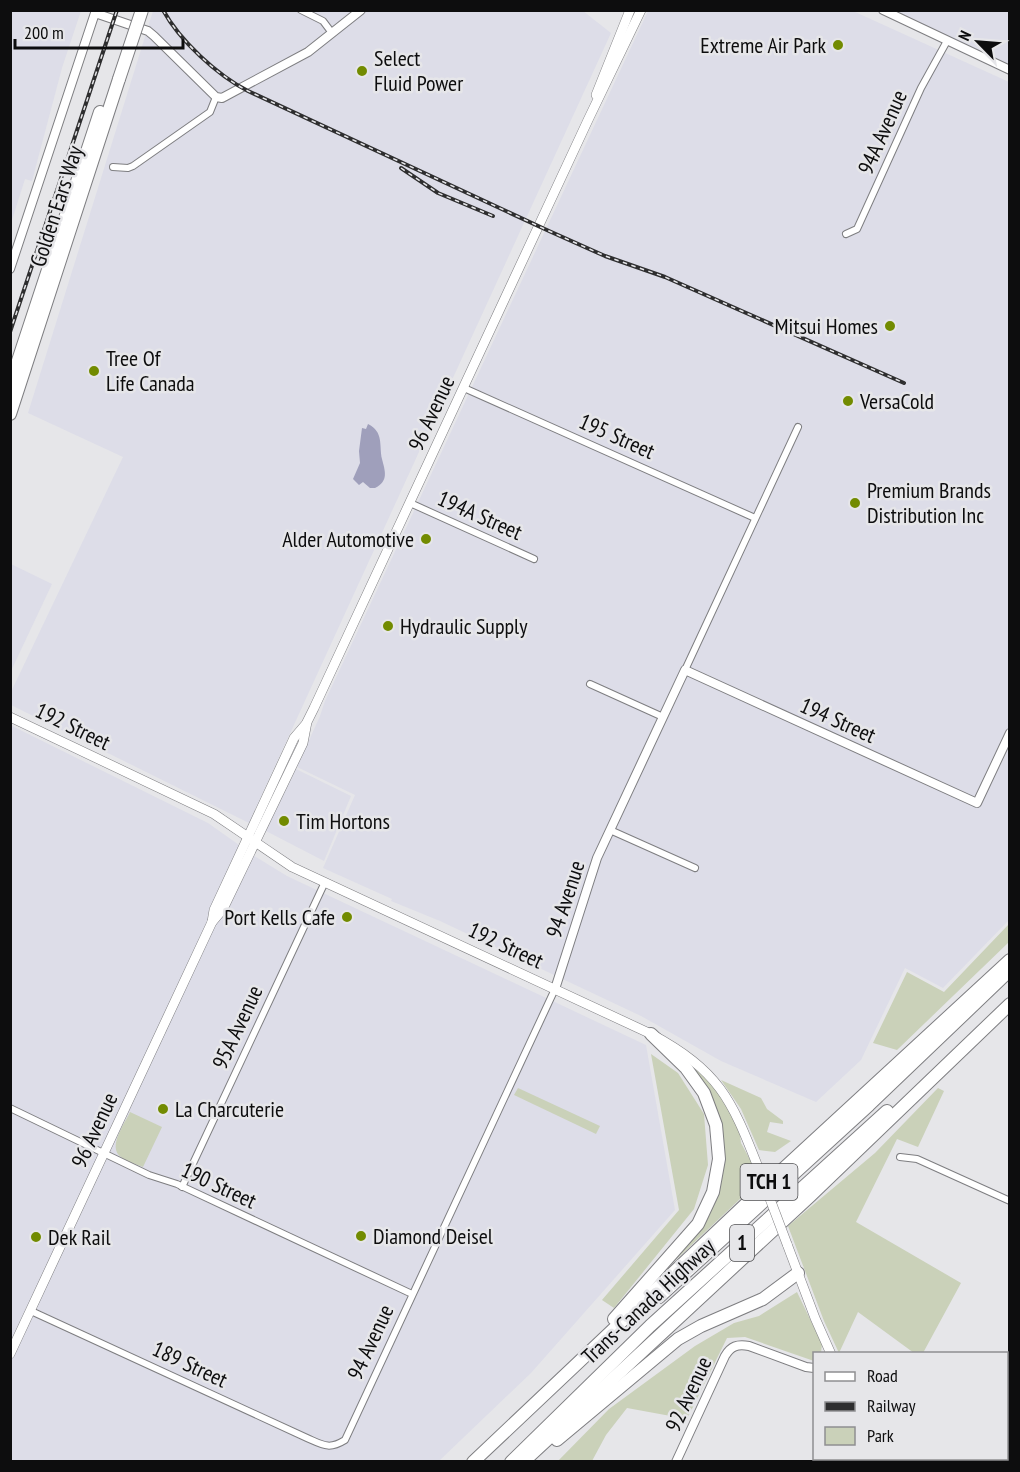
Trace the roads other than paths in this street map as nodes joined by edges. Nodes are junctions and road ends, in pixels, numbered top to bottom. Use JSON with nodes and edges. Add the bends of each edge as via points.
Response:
{"nodes":[{"id":1,"x":133,"y":10,"type":"edge"},
{"id":2,"x":142,"y":10,"type":"edge"},
{"id":3,"x":302,"y":10,"type":"edge"},
{"id":4,"x":362,"y":10,"type":"edge"},
{"id":5,"x":630,"y":10,"type":"edge"},
{"id":6,"x":641,"y":10,"type":"edge"},
{"id":7,"x":883,"y":10,"type":"edge"},
{"id":8,"x":96,"y":12,"type":"edge"},
{"id":9,"x":332,"y":33,"type":"junction"},
{"id":10,"x":947,"y":40,"type":"junction"},
{"id":11,"x":1010,"y":70,"type":"edge"},
{"id":12,"x":115,"y":78,"type":"junction"},
{"id":13,"x":216,"y":97,"type":"junction"},
{"id":14,"x":588,"y":120,"type":"junction"},
{"id":15,"x":113,"y":167,"type":"dead end"},
{"id":16,"x":846,"y":234,"type":"dead end"},
{"id":17,"x":10,"y":269,"type":"edge"},
{"id":18,"x":10,"y":385,"type":"edge"},
{"id":19,"x":464,"y":388,"type":"junction"},
{"id":20,"x":10,"y":414,"type":"edge"},
{"id":21,"x":798,"y":427,"type":"dead end"},
{"id":22,"x":410,"y":503,"type":"junction"},
{"id":23,"x":755,"y":518,"type":"junction"},
{"id":24,"x":534,"y":559,"type":"dead end"},
{"id":25,"x":685,"y":670,"type":"junction"},
{"id":26,"x":590,"y":684,"type":"dead end"},
{"id":27,"x":10,"y":717,"type":"edge"},
{"id":28,"x":663,"y":717,"type":"junction"},
{"id":29,"x":1010,"y":733,"type":"edge"},
{"id":30,"x":610,"y":830,"type":"junction"},
{"id":31,"x":251,"y":841,"type":"junction"},
{"id":32,"x":695,"y":868,"type":"dead end"},
{"id":33,"x":325,"y":882,"type":"junction"},
{"id":34,"x":1010,"y":960,"type":"edge"},
{"id":35,"x":1010,"y":970,"type":"edge"},
{"id":36,"x":555,"y":989,"type":"junction"},
{"id":37,"x":1010,"y":1004,"type":"edge"},
{"id":38,"x":980,"y":1032,"type":"junction"},
{"id":39,"x":651,"y":1034,"type":"junction"},
{"id":40,"x":10,"y":1108,"type":"edge"},
{"id":41,"x":104,"y":1153,"type":"junction"},
{"id":42,"x":900,"y":1157,"type":"dead end"},
{"id":43,"x":182,"y":1186,"type":"junction"},
{"id":44,"x":1010,"y":1202,"type":"edge"},
{"id":45,"x":798,"y":1273,"type":"junction"},
{"id":46,"x":412,"y":1294,"type":"junction"},
{"id":47,"x":31,"y":1311,"type":"junction"},
{"id":48,"x":831,"y":1352,"type":"edge"},
{"id":49,"x":10,"y":1354,"type":"edge"},
{"id":50,"x":588,"y":1354,"type":"junction"},
{"id":51,"x":813,"y":1368,"type":"edge"},
{"id":52,"x":565,"y":1376,"type":"junction"},
{"id":53,"x":336,"y":1446,"type":"joint"},
{"id":54,"x":473,"y":1461,"type":"edge"},
{"id":55,"x":511,"y":1461,"type":"edge"},
{"id":56,"x":523,"y":1461,"type":"edge"},
{"id":57,"x":531,"y":1461,"type":"edge"},
{"id":58,"x":675,"y":1461,"type":"edge"}],
"edges":[{"from":1,"to":12,"type":"highway","name":"Golden Ears Way"},
{"from":2,"to":12,"type":"highway","name":"Golden Ears Way","bridge":true},
{"from":3,"to":9,"type":"street","via":[[323,21]]},
{"from":4,"to":9,"type":"street"},
{"from":5,"to":14,"type":"main road","name":"96 Avenue"},
{"from":6,"to":14,"type":"main road","name":"96 Avenue"},
{"from":7,"to":10,"type":"street"},
{"from":8,"to":13,"type":"street","via":[[148,31]]},
{"from":8,"to":17,"type":"street"},
{"from":9,"to":13,"type":"street","via":[[308,52],[228,96]]},
{"from":10,"to":11,"type":"street"},
{"from":10,"to":16,"type":"street","name":"94A Avenue","via":[[857,229]]},
{"from":12,"to":18,"type":"highway","name":"Golden Ears Way"},
{"from":12,"to":20,"type":"highway","name":"Golden Ears Way"},
{"from":13,"to":15,"type":"street","via":[[210,112],[133,166]]},
{"from":14,"to":19,"type":"main road","name":"96 Avenue"},
{"from":19,"to":22,"type":"main road","name":"96 Avenue"},
{"from":19,"to":23,"type":"street","name":"195 Street"},
{"from":21,"to":23,"type":"street","name":"94 Avenue"},
{"from":22,"to":24,"type":"street","name":"194A Street"},
{"from":22,"to":31,"type":"main road","name":"96 Avenue","via":[[307,722],[303,743]]},
{"from":23,"to":25,"type":"street","name":"94 Avenue"},
{"from":25,"to":28,"type":"street","name":"94 Avenue"},
{"from":25,"to":29,"type":"street","name":"194 Street","via":[[977,803]]},
{"from":26,"to":28,"type":"street"},
{"from":27,"to":31,"type":"main road","name":"192 Street","via":[[214,814]]},
{"from":28,"to":30,"type":"street","name":"94 Avenue"},
{"from":30,"to":32,"type":"street"},
{"from":30,"to":36,"type":"street","name":"94 Avenue","via":[[588,882]]},
{"from":31,"to":33,"type":"main road","name":"192 Street"},
{"from":31,"to":41,"type":"main road","name":"96 Avenue","via":[[223,909],[212,922]]},
{"from":33,"to":36,"type":"main road","name":"192 Street"},
{"from":33,"to":43,"type":"street","name":"95A Avenue"},
{"from":34,"to":50,"type":"highway","name":"Trans-Canada Highway","number":"TCH 1"},
{"from":35,"to":50,"type":"highway","name":"Trans-Canada Highway","number":"1","via":[[722,1241],[638,1316]]},
{"from":36,"to":39,"type":"main road","name":"192 Street"},
{"from":36,"to":46,"type":"street","name":"94 Avenue"},
{"from":37,"to":38,"type":"highway","name":"Trans-Canada Highway","number":"TCH 1"},
{"from":38,"to":55,"type":"highway","name":"Trans-Canada Highway","number":"1","via":[[793,1196]]},
{"from":38,"to":56,"type":"highway","name":"Trans-Canada Highway","number":"TCH 1","via":[[810,1196]]},
{"from":39,"to":45,"type":"main road","name":"192 Street","bridge":true,"via":[[690,1058],[729,1099]]},
{"from":39,"to":52,"type":"highway","via":[[686,1068],[704,1093],[716,1125],[719,1159],[713,1192],[698,1224]]},
{"from":40,"to":41,"type":"street","name":"190 Street"},
{"from":41,"to":43,"type":"street","name":"190 Street"},
{"from":41,"to":47,"type":"main road","name":"96 Avenue"},
{"from":42,"to":44,"type":"street","via":[[917,1159]]},
{"from":43,"to":46,"type":"street","name":"190 Street"},
{"from":45,"to":48,"type":"main road","name":"192 Street"},
{"from":45,"to":57,"type":"highway","via":[[763,1299],[701,1326],[668,1346]]},
{"from":46,"to":53,"type":"street","name":"94 Avenue","via":[[345,1440]]},
{"from":47,"to":49,"type":"main road","name":"96 Avenue"},
{"from":47,"to":53,"type":"street","name":"189 Street","via":[[325,1446]]},
{"from":50,"to":52,"type":"highway","name":"Trans-Canada Highway","number":"TCH 1"},
{"from":51,"to":58,"type":"street","name":"92 Avenue","via":[[736,1345],[725,1356]]},
{"from":52,"to":54,"type":"highway","name":"Trans-Canada Highway","number":"TCH 1"}]}
